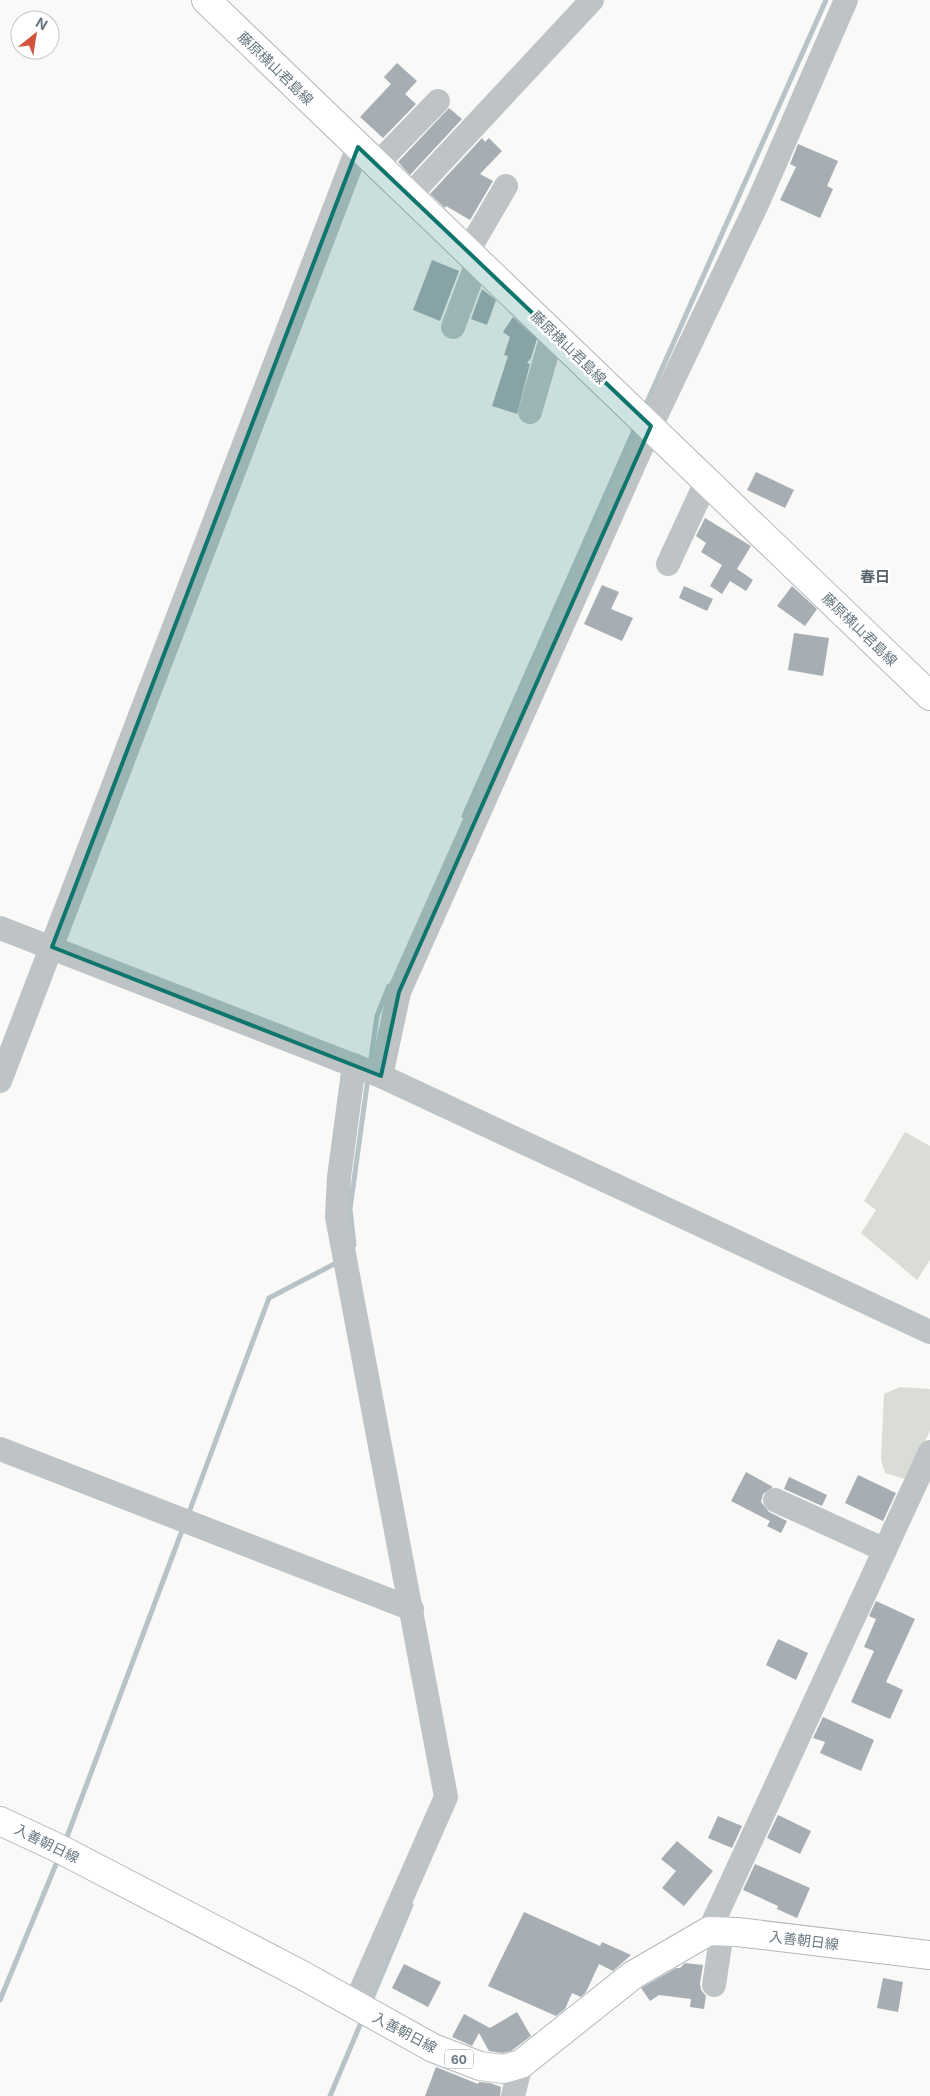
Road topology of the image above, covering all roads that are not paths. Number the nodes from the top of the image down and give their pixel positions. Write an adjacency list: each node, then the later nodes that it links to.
1 (206, 0): 5 (main road, 藤原横山君島線)
2 (592, 0): 7 (street)
3 (846, 0): 12 (street)
4 (438, 101): 5 (street)
5 (367, 156): 7 (main road, 藤原横山君島線); 17 (street)
6 (506, 186): 8 (street)
7 (410, 195): 8 (main road, 藤原横山君島線)
8 (473, 256): 9 (street); 10 (main road, 藤原横山君島線)
9 (453, 327)
10 (553, 332): 11 (street); 12 (main road, 藤原横山君島線)
11 (530, 412)
12 (651, 426): 13 (main road, 藤原横山君島線); 19 (street)
13 (707, 480): 14 (street); 15 (main road, 藤原横山君島線)
14 (668, 564)
15 (930, 696)
16 (0, 928): 17 (street)
17 (52, 947): 18 (street); 20 (street)
18 (354, 1066): 19 (street); 26 (street)
19 (381, 1076): 21 (street)
20 (0, 1081)
21 (930, 1332)
22 (0, 1450): 26 (street)
23 (930, 1452): 25 (street)
24 (775, 1500): 25 (street)
25 (885, 1550): 28 (street)
26 (412, 1609): 31 (street)
27 (0, 1821): 31 (main road, 入善朝日線 / 60)
28 (716, 1932): 29 (main road, 入善朝日線); 30 (street); 32 (main road, 入善朝日線 / 60)
29 (930, 1955)
30 (714, 1986)
31 (354, 2006): 32 (main road, 入善朝日線 / 60)
32 (521, 2064): 33 (street)
33 (513, 2096)

